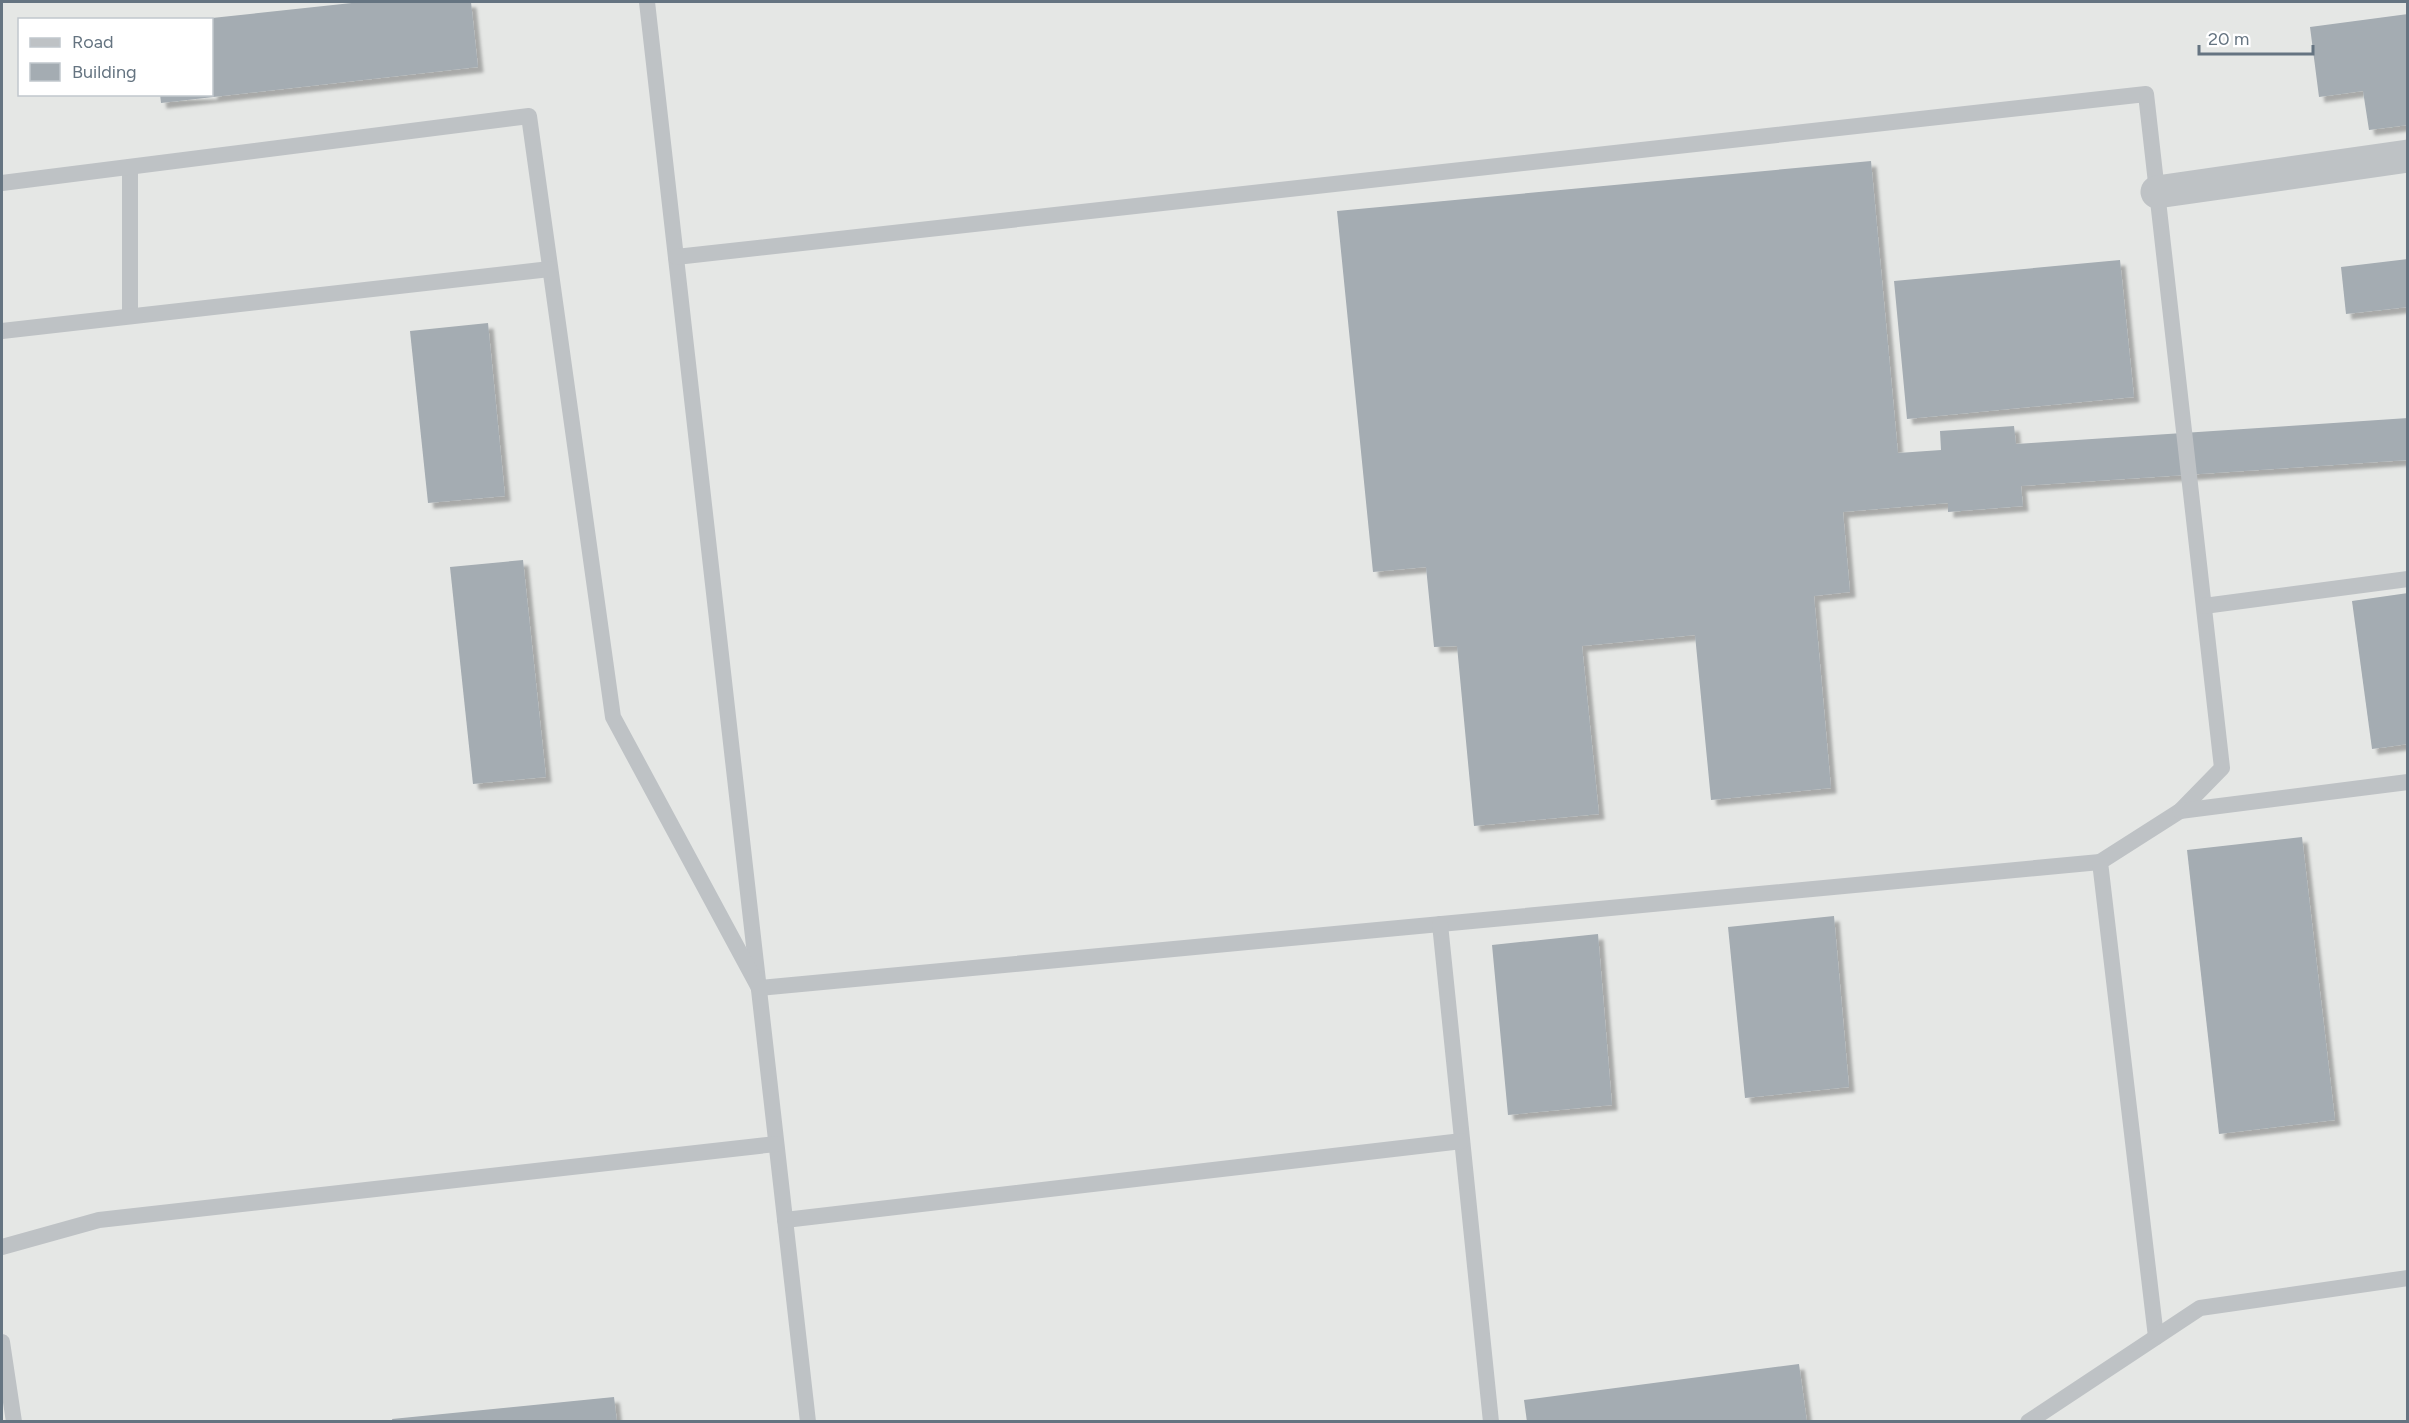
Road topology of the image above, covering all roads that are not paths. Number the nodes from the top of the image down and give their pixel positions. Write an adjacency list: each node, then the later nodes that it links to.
1 (647, 2): 6 (lane)
2 (2408, 156): 5 (street)
3 (130, 167): 4 (lane); 7 (lane); 8 (lane)
4 (2, 183)
5 (2157, 192): 6 (lane); 11 (lane)
6 (676, 257): 16 (lane)
7 (550, 269): 8 (lane); 16 (lane)
8 (130, 316): 9 (lane)
9 (2, 331)
10 (2408, 579): 11 (lane)
11 (2204, 606): 13 (lane)
12 (2408, 782): 13 (lane)
13 (2180, 811): 14 (lane)
14 (2100, 862): 15 (lane); 22 (lane)
15 (1440, 924): 16 (lane); 17 (lane)
16 (759, 988): 18 (lane)
17 (1462, 1141): 19 (lane); 26 (lane)
18 (776, 1144): 19 (lane); 20 (lane)
19 (784, 1220): 25 (lane)
20 (2, 1247)
21 (2408, 1278): 22 (lane)
22 (2156, 1337): 27 (lane)
23 (2, 1342): 24 (lane)
24 (14, 1422)
25 (808, 1422)
26 (1491, 1422)
27 (2028, 1422)

